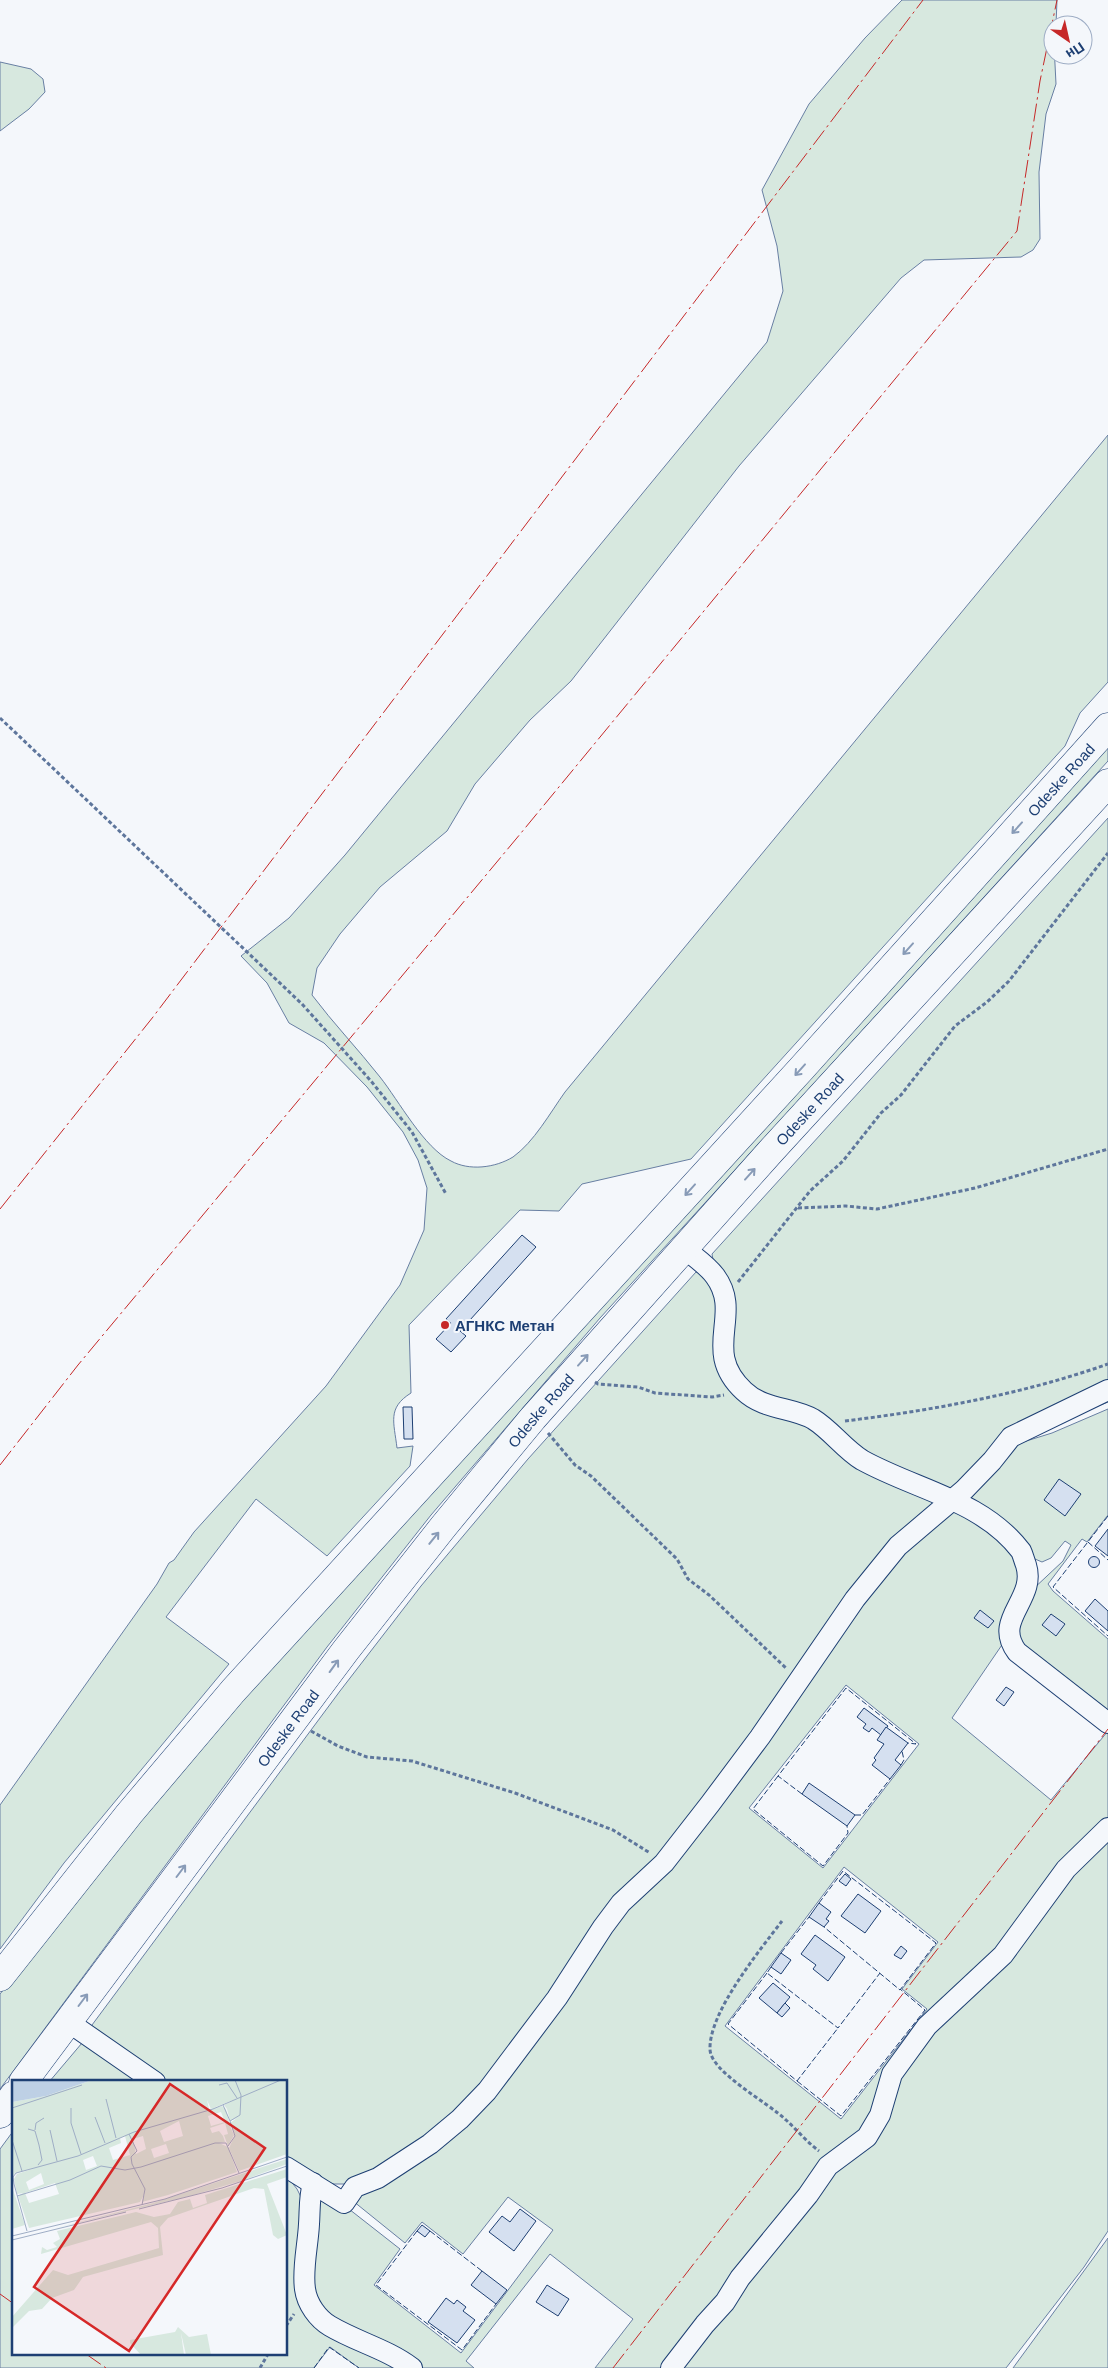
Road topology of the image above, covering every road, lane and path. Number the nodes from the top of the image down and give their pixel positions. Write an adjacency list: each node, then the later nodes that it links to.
1 (0, 718): 6 (path)
2 (1108, 727): 23 (highway, Odeske Road, one-way to 23)
3 (1108, 783): 8 (highway, Odeske Road, one-way to 3)
4 (1108, 853): 7 (path)
5 (1108, 1149): 7 (path)
6 (446, 1194)
7 (798, 1208): 9 (path)
8 (684, 1248): 9 (lane); 11 (highway, Odeske Road, one-way to 8)
9 (725, 1300): 13 (lane)
10 (1108, 1364): 15 (path)
11 (576, 1368): 13 (path); 14 (highway, Odeske Road)
12 (1108, 1390): 16 (lane)
13 (745, 1392): 15 (lane)
14 (533, 1418): 17 (path); 18 (highway, Odeske Road, one-way to 14)
15 (812, 1419): 16 (lane)
16 (952, 1500): 17 (lane); 19 (lane)
17 (797, 1683): 21 (lane)
18 (294, 1719): 21 (path); 24 (highway, Odeske Road, one-way to 18)
19 (1108, 1723)
20 (1108, 1828): 29 (lane)
21 (664, 1863): 31 (lane)
22 (782, 1921): 29 (path)
23 (0, 1977)
24 (67, 2022): 25 (highway, Odeske Road); 26 (lane)
25 (24, 2080)
26 (152, 2080)
27 (12, 2098): 28 (highway)
28 (0, 2114)
29 (835, 2160): 35 (lane)
30 (288, 2168): 31 (lane)
31 (313, 2183): 34 (lane)
32 (267, 2356): 33 (path)
33 (260, 2368)
34 (412, 2368)
35 (671, 2368)

